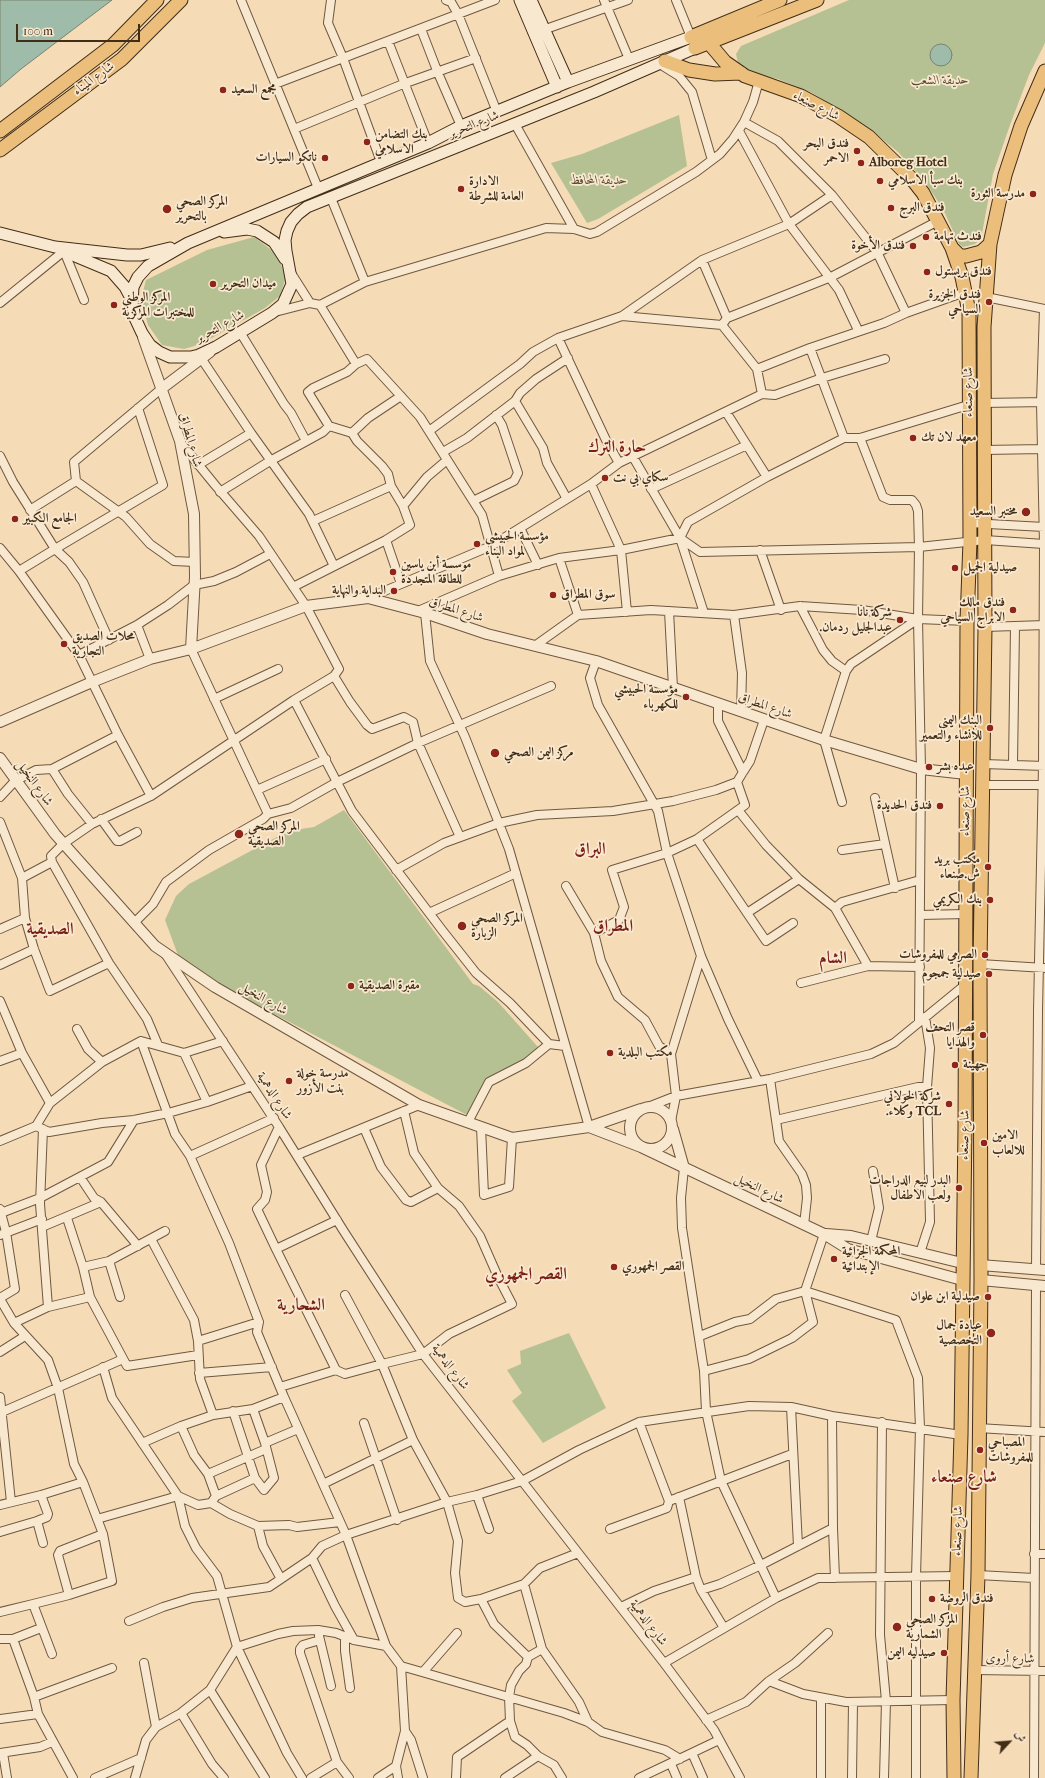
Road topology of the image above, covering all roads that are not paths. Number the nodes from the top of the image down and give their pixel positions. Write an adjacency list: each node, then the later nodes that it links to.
1 (156, 0): 40 (main road)
2 (181, 0): 43 (main road, شارع الميناء)
3 (241, 0): 29 (street)
4 (331, 0): 20 (street)
5 (446, 0): 14 (street)
6 (495, 0): 14 (street)
7 (520, 0): 31 (main road)
8 (531, 0): 16 (main road)
9 (628, 0): 13 (street)
10 (676, 0): 18 (street)
11 (780, 0): 18 (main road)
12 (817, 0): 19 (main road)
13 (605, 4): 16 (street); 22 (street)
14 (458, 14): 15 (street); 21 (street)
15 (421, 29): 17 (street); 25 (street)
16 (543, 30): 28 (main road)
17 (388, 41): 20 (street); 30 (street)
18 (693, 43): 19 (main road); 22 (main road, شارع التحرير); 23 (main road, شارع التحرير)
19 (709, 43): 26 (main road, شارع صنعاء)
20 (343, 58): 29 (street); 33 (street)
21 (476, 58): 25 (street); 34 (street)
22 (629, 59): 28 (main road, شارع التحرير)
23 (662, 62): 26 (main road); 35 (main road, شارع التحرير); 44 (street)
24 (1045, 71): 55 (main road, شارع صنعاء)
25 (438, 73): 30 (street); 38 (street)
26 (741, 73): 27 (main road, شارع صنعاء)
27 (759, 81): 36 (street); 49 (main road, شارع صنعاء)
28 (568, 82): 31 (main road, شارع التحرير)
29 (275, 84): 39 (street)
30 (404, 84): 33 (street); 42 (street)
31 (557, 87): 32 (main road, شارع التحرير)
32 (525, 101): 34 (main road, شارع التحرير); 35 (main road)
33 (360, 102): 39 (street); 45 (street)
34 (500, 111): 37 (main road); 38 (main road, شارع التحرير)
35 (532, 117): 37 (main road, شارع التحرير)
36 (744, 122): 41 (street); 47 (street)
37 (512, 125): 48 (main road, شارع التحرير); 51 (street)
38 (461, 126): 42 (main road, شارع التحرير)
39 (294, 129): 46 (street)
40 (0, 131)
41 (739, 131): 44 (street); 50 (street)
42 (428, 143): 45 (main road, شارع التحرير)
43 (0, 150)
44 (712, 160): 51 (street)
45 (381, 162): 46 (main road, شارع التحرير)
46 (318, 188): 53 (main road, شارع التحرير)
47 (832, 195): 50 (street); 58 (street)
48 (332, 198): 60 (main road, شارع التحرير); 62 (street)
49 (938, 220): 56 (main road, شارع صنعاء); 58 (street)
50 (789, 224): 59 (street); 61 (street)
51 (574, 230): 62 (street)
52 (0, 233): 57 (main road)
53 (204, 236): 54 (main road, شارع التحرير); 60 (main road)
54 (188, 243): 57 (main road); 66 (main road, شارع التحرير)
55 (990, 244): 56 (main road); 64 (main road, شارع صنعاء)
56 (952, 248): 63 (main road, شارع صنعاء)
57 (59, 249): 65 (street); 66 (main road); 67 (street)
58 (877, 252): 61 (street); 72 (street)
59 (702, 260): 73 (street); 74 (street)
60 (291, 273): 68 (street); 71 (main road, شارع التحرير)
61 (831, 277): 74 (street); 75 (street)
62 (365, 282): 69 (street)
63 (965, 292): 72 (street); 92 (main road, شارع صنعاء)
64 (986, 298): 70 (street); 91 (main road, شارع صنعاء)
65 (84, 300)
66 (132, 302): 77 (main road, شارع التحرير)
67 (0, 303)
68 (310, 303): 69 (street); 71 (street)
69 (320, 304): 83 (street)
70 (1044, 309): 90 (street)
71 (272, 313): 76 (main road, شارع التحرير)
72 (906, 313): 75 (street)
73 (622, 316): 74 (street); 78 (street)
74 (725, 322): 84 (street)
75 (858, 330): 79 (street)
76 (240, 332): 80 (main road, شارع التحرير); 103 (street)
77 (142, 333): 80 (main road, شارع التحرير); 86 (street, شارع المطراق)
78 (558, 338): 81 (street); 97 (street)
79 (810, 348): 84 (street); 85 (street)
80 (200, 357): 86 (street); 98 (street)
81 (568, 358): 89 (street); 111 (street)
82 (885, 359): 85 (street)
83 (356, 364): 88 (street); 96 (street)
84 (757, 369): 87 (street)
85 (822, 378): 87 (street); 100 (street)
86 (161, 389): 93 (street); 102 (street, شارع المطراق)
87 (762, 394): 94 (street)
88 (401, 396): 97 (street); 99 (street)
89 (515, 401): 95 (street); 119 (street)
90 (1043, 402): 91 (street); 105 (street)
91 (984, 403): 106 (main road, شارع صنعاء)
92 (968, 405): 101 (street); 125 (main road, شارع صنعاء)
93 (138, 408): 114 (street); 123 (street)
94 (726, 412): 104 (street); 109 (street)
95 (496, 415): 108 (street); 120 (street)
96 (329, 426): 99 (street); 103 (street)
97 (429, 431): 108 (street)
98 (251, 432): 110 (street); 112 (street)
99 (352, 433): 116 (street)
100 (844, 438): 101 (street); 113 (street)
101 (860, 438): 135 (street)
102 (180, 441): 112 (street); 143 (street, شارع المطراق)
103 (306, 441): 110 (street)
104 (747, 445): 113 (street); 117 (street)
105 (1043, 449): 106 (street); 127 (street)
106 (984, 450): 126 (main road, شارع صنعاء)
107 (0, 456): 122 (street)
108 (445, 456): 120 (street); 121 (street)
109 (633, 457): 111 (street); 117 (street)
110 (270, 461): 118 (street); 124 (street)
111 (619, 463): 115 (street)
112 (198, 465): 118 (street)
113 (767, 477): 129 (street)
114 (76, 481): 122 (street); 123 (street)
115 (591, 484): 119 (street); 138 (street)
116 (391, 486): 121 (street); 124 (street)
117 (651, 489): 129 (street)
118 (220, 492): 140 (street)
119 (567, 499): 128 (street)
120 (473, 501): 134 (street)
121 (404, 506): 130 (street)
122 (30, 510): 137 (street)
123 (118, 512): 137 (street); 143 (street)
124 (313, 521): 145 (street)
125 (970, 522): 126 (street); 132 (main road, شارع صنعاء)
126 (985, 524): 127 (street); 131 (main road, شارع صنعاء)
127 (1044, 527): 133 (street)
128 (520, 528): 134 (street); 144 (street)
129 (680, 538): 138 (street); 139 (street); 158 (street)
130 (386, 540): 145 (street); 148 (street)
131 (984, 540): 132 (street); 133 (street); 166 (main road, شارع صنعاء)
132 (970, 541): 135 (street); 162 (main road, شارع صنعاء)
133 (1044, 544): 141 (street)
134 (491, 546): 147 (street); 148 (street)
135 (919, 547): 139 (street); 161 (street)
136 (0, 548): 146 (street)
137 (54, 549): 146 (street); 167 (street)
138 (621, 550): 142 (street); 157 (street)
139 (760, 550): 154 (street)
140 (270, 554): 149 (street); 150 (street)
141 (1044, 556): 164 (street)
142 (559, 558): 144 (street); 159 (street)
143 (195, 562): 149 (street, شارع المطراق)
144 (538, 564): 147 (street)
145 (334, 566): 150 (street)
146 (19, 570): 170 (street)
147 (499, 576): 156 (street)
148 (401, 584): 151 (street)
149 (194, 585): 163 (street); 169 (street, شارع المطراق)
150 (293, 587): 152 (street)
151 (368, 598): 152 (street, شارع المطراق); 156 (street, شارع المطراق)
152 (306, 606): 169 (street, شارع المطراق); 175 (street)
153 (800, 606): 154 (street); 161 (street); 174 (street)
154 (781, 610): 160 (street)
155 (669, 611): 157 (street); 158 (street); 178 (street)
156 (422, 612): 168 (street, شارع المطراق); 185 (street)
157 (627, 612): 159 (street)
158 (704, 613): 160 (street)
159 (578, 615): 168 (street)
160 (734, 615): 182 (street)
161 (918, 619): 162 (street); 174 (street); 196 (street)
162 (967, 621): 198 (main road, شارع صنعاء)
163 (137, 625): 167 (street); 171 (street)
164 (1044, 625): 165 (street); 194 (street)
165 (1015, 626): 166 (street); 193 (street)
166 (985, 627): 192 (main road, شارع صنعاء)
167 (109, 640): 170 (street)
168 (536, 645): 172 (street, شارع المطراق)
169 (191, 649): 171 (street); 179 (street)
170 (79, 655): 176 (street)
171 (150, 659): 176 (street)
172 (596, 661): 178 (street, شارع المطراق); 209 (street)
173 (278, 669): 179 (street)
174 (846, 671): 187 (street)
175 (334, 676): 180 (street); 189 (street)
176 (92, 682): 184 (street); 186 (street)
177 (551, 686): 185 (street)
178 (673, 688): 181 (street, شارع المطراق)
179 (214, 699): 188 (street)
180 (294, 700): 188 (street); 191 (street)
181 (718, 704): 182 (street, شارع المطراق); 197 (street)
182 (741, 712): 183 (street, شارع المطراق)
183 (764, 720): 187 (street, شارع المطراق); 197 (street)
184 (0, 723)
185 (459, 724): 189 (street); 214 (street)
186 (118, 735): 195 (street); 205 (street)
187 (824, 740): 196 (street, شارع المطراق); 208 (street)
188 (235, 742): 204 (street); 205 (street)
189 (418, 743): 200 (street); 217 (street)
190 (0, 758): 199 (street, شارع النخيل)
191 (326, 759): 200 (street); 204 (street)
192 (984, 764): 193 (street); 202 (main road, شارع صنعاء)
193 (1013, 764): 194 (street)
194 (1044, 766): 203 (street)
195 (52, 769): 199 (street); 215 (street)
196 (922, 769): 198 (street, شارع المطراق); 229 (street)
197 (744, 772): 201 (street)
198 (966, 774): 236 (main road, شارع صنعاء)
199 (15, 780): 206 (street); 219 (street, شارع النخيل)
200 (337, 782): 211 (street); 225 (street)
201 (737, 782): 209 (street); 210 (street)
202 (983, 785): 203 (street); 246 (main road, شارع صنعاء)
203 (1044, 785): 224 (street)
204 (256, 790): 211 (street)
205 (151, 796): 212 (street)
206 (0, 797)
207 (875, 798): 220 (street)
208 (842, 802)
209 (654, 804): 214 (street); 222 (street)
210 (738, 810): 218 (street); 228 (street)
211 (268, 814): 238 (street)
212 (101, 819): 215 (street); 216 (street)
213 (0, 822): 227 (street)
214 (499, 822): 217 (street); 226 (street)
215 (92, 824): 219 (street)
216 (137, 832)
217 (460, 837): 225 (street)
218 (697, 839): 222 (street); 234 (street)
219 (63, 844): 223 (street); 238 (street, شارع النخيل)
220 (885, 844): 221 (street); 231 (street)
221 (842, 850)
222 (667, 853): 241 (street); 244 (street)
223 (52, 862): 227 (street); 245 (street)
224 (1043, 864): 250 (street)
225 (396, 870): 233 (street)
226 (516, 873): 233 (street); 262 (street)
227 (22, 878): 237 (street)
228 (799, 879): 232 (street); 234 (street)
229 (920, 880): 231 (street); 235 (street)
230 (566, 886): 241 (street)
231 (895, 888): 232 (street)
232 (835, 908): 248 (street)
233 (429, 913): 260 (street)
234 (747, 913): 239 (street)
235 (920, 914): 236 (street); 249 (street)
236 (966, 914): 252 (main road, شارع صنعاء)
237 (25, 918): 240 (street); 242 (street)
238 (134, 923): 243 (street, شارع النخيل)
239 (793, 923)
240 (0, 930)
241 (594, 933): 265 (street)
242 (34, 949): 245 (street); 247 (street)
243 (165, 953): 259 (street, شارع الدهمية); 277 (street, شارع النخيل)
244 (701, 956): 265 (street); 271 (street)
245 (109, 963): 261 (street)
246 (980, 964): 250 (street); 292 (main road, شارع صنعاء)
247 (0, 965)
248 (868, 966): 249 (street); 251 (street)
249 (920, 967): 256 (street)
250 (1042, 968): 254 (street)
251 (801, 983)
252 (966, 984): 256 (street); 289 (main road, شارع صنعاء)
253 (0, 1001): 263 (street)
254 (1038, 1011): 255 (street); 268 (street)
255 (1045, 1018)
256 (922, 1019): 270 (street); 273 (street)
257 (77, 1029): 267 (street)
258 (141, 1041): 261 (street); 267 (street); 280 (street)
259 (223, 1041): 264 (street); 272 (street, شارع الدهمية)
260 (549, 1044): 262 (street); 284 (street)
261 (158, 1046): 264 (street)
262 (565, 1046): 288 (street)
263 (22, 1053): 266 (street); 276 (street)
264 (184, 1053): 275 (street)
265 (671, 1054): 274 (street)
266 (0, 1061)
267 (102, 1062): 276 (street)
268 (1038, 1066): 269 (street); 323 (street)
269 (1045, 1074)
270 (770, 1079): 271 (street); 283 (street)
271 (758, 1081): 274 (street)
272 (252, 1086): 275 (street); 281 (street, شارع الدهمية)
273 (927, 1088): 283 (street); 318 (street)
274 (676, 1096): 278 (street); 285 (street)
275 (207, 1102): 280 (street)
276 (50, 1103): 290 (street)
277 (419, 1105): 279 (street); 284 (street, شارع النخيل)
278 (645, 1108): 285 (street); 288 (street, شارع النخيل); 295 (street)
279 (404, 1111): 291 (street); 303 (street)
280 (168, 1113): 282 (street); 297 (street)
281 (274, 1118): 286 (street, شارع الدهمية); 297 (street)
282 (134, 1120): 290 (street); 302 (street)
283 (776, 1120): 310 (street)
284 (468, 1122): 287 (street, شارع النخيل)
285 (672, 1124): 295 (street); 300 (street)
286 (280, 1127): 296 (street, شارع الدهمية); 317 (street)
287 (481, 1127): 293 (street, شارع النخيل); 293 (street)
288 (589, 1127): 293 (street, شارع النخيل); 295 (street, شارع النخيل)
289 (965, 1127): 292 (main road); 298 (main road, شارع صنعاء)
290 (40, 1128): 294 (street); 304 (street)
291 (364, 1128): 296 (street); 303 (street)
292 (980, 1130): 299 (main road, شارع صنعاء)
293 (512, 1138)
294 (0, 1141)
295 (641, 1147): 300 (street, شارع النخيل)
296 (297, 1155): 308 (street, شارع الدهمية)
297 (190, 1156): 333 (street)
298 (964, 1158): 299 (main road); 320 (main road, شارع صنعاء)
299 (980, 1160): 321 (main road, شارع صنعاء)
300 (684, 1168): 310 (street, شارع النخيل); 336 (street)
301 (873, 1171): 315 (street)
302 (80, 1177): 304 (street); 305 (street)
303 (438, 1188): 339 (street)
304 (40, 1198): 306 (street); 309 (street)
305 (101, 1202): 307 (street); 316 (street)
306 (1, 1210): 312 (street)
307 (67, 1218): 309 (street); 322 (street)
308 (337, 1220): 317 (street); 339 (street, شارع الدهمية)
309 (42, 1223): 312 (street); 332 (street)
310 (804, 1225): 313 (street, شارع النخيل)
311 (165, 1231): 314 (street)
312 (3, 1234): 331 (street)
313 (824, 1234): 315 (street, شارع النخيل); 324 (street, شارع النخيل); 327 (street)
314 (151, 1239): 316 (street); 337 (street)
315 (871, 1241): 318 (street, شارع النخيل)
316 (138, 1246): 319 (street)
317 (276, 1249): 345 (street)
318 (920, 1253): 320 (street, شارع النخيل)
319 (109, 1261): 322 (street); 330 (street)
320 (962, 1264): 324 (main road, شارع صنعاء)
321 (980, 1265): 323 (street); 325 (main road, شارع صنعاء)
322 (82, 1267): 329 (street)
323 (1041, 1269)
324 (962, 1280): 368 (main road, شارع صنعاء)
325 (980, 1280): 326 (street); 364 (main road, شارع صنعاء)
326 (1040, 1286): 366 (street)
327 (805, 1291): 336 (street); 346 (street); 363 (street)
328 (345, 1295): 342 (street)
329 (90, 1297): 332 (street); 341 (street)
330 (120, 1297)
331 (0, 1299): 334 (street)
332 (48, 1307): 334 (street)
333 (259, 1322): 337 (street); 344 (street)
334 (14, 1323): 335 (street)
335 (26, 1336): 338 (street); 349 (street)
336 (700, 1336): 346 (street)
337 (198, 1341): 340 (street)
338 (0, 1352)
339 (424, 1354): 342 (street); 377 (street, شارع الدهمية)
340 (198, 1355): 341 (street); 347 (street)
341 (123, 1359): 343 (street)
342 (382, 1364): 345 (street); 369 (street)
343 (103, 1367): 349 (street); 370 (street)
344 (272, 1367): 347 (street); 348 (street)
345 (336, 1370): 348 (street)
346 (704, 1370): 355 (street)
347 (199, 1373): 356 (street)
348 (280, 1387): 351 (street)
349 (58, 1388): 357 (street); 379 (street)
350 (0, 1397): 357 (street)
351 (284, 1397): 353 (street); 365 (street)
352 (791, 1407): 355 (street); 358 (street); 372 (street)
353 (253, 1409): 354 (street); 371 (street)
354 (233, 1411): 356 (street); 373 (street)
355 (706, 1411): 359 (street); 378 (street)
356 (214, 1415): 362 (street)
357 (2, 1416): 387 (street)
358 (832, 1416): 360 (street); 395 (street)
359 (639, 1422): 377 (street); 386 (street)
360 (882, 1422): 363 (street); 413 (street)
361 (364, 1423): 374 (street)
362 (181, 1426): 370 (street); 375 (street)
363 (920, 1428): 368 (street); 411 (street)
364 (978, 1428): 366 (street); 408 (main road, شارع صنعاء)
365 (298, 1429): 371 (street); 380 (street)
366 (1034, 1432): 367 (street); 404 (street)
367 (1045, 1432)
368 (961, 1435): 409 (main road, شارع صنعاء)
369 (413, 1440): 374 (street); 388 (street)
370 (142, 1443): 383 (street)
371 (265, 1446): 373 (street); 376 (street)
372 (792, 1454): 378 (street); 402 (street)
373 (247, 1456): 375 (street); 376 (street)
374 (376, 1458): 380 (street); 391 (street)
375 (208, 1474): 385 (street)
376 (255, 1478): 385 (street)
377 (522, 1481): 382 (street); 403 (street, شارع الدهمية)
378 (721, 1481): 384 (street); 407 (street)
379 (82, 1482): 381 (street); 390 (street)
380 (323, 1484): 393 (street)
381 (41, 1495): 387 (street); 392 (street)
382 (477, 1495): 388 (street); 396 (street)
383 (178, 1496): 385 (street); 390 (street); 418 (street)
384 (679, 1497): 386 (street); 410 (street)
385 (213, 1499): 394 (street)
386 (669, 1501): 397 (street)
387 (11, 1502): 389 (street)
388 (447, 1502): 391 (street); 421 (street)
389 (0, 1505)
390 (97, 1520): 399 (street)
391 (397, 1520): 400 (street)
392 (37, 1521): 398 (street); 401 (street)
393 (340, 1522): 394 (street); 400 (street)
394 (258, 1526): 415 (street)
395 (833, 1528): 402 (street); 412 (street)
396 (489, 1529)
397 (610, 1529)
398 (0, 1532)
399 (103, 1534): 419 (street); 419 (street)
400 (346, 1535): 406 (street); 440 (street)
401 (43, 1543)
402 (798, 1546): 407 (street)
403 (578, 1553): 416 (street); 425 (street, شارع الدهمية)
404 (1034, 1554): 405 (street); 414 (street)
405 (1045, 1554)
406 (312, 1558): 415 (street); 439 (street)
407 (761, 1565): 417 (street); 422 (street)
408 (978, 1574): 414 (street); 423 (main road, شارع صنعاء)
409 (956, 1576): 411 (street); 420 (main road, شارع صنعاء)
410 (696, 1577): 417 (street); 425 (street)
411 (916, 1577): 413 (street); 462 (street)
412 (835, 1578): 413 (street); 422 (street)
413 (880, 1578): 461 (street)
414 (1034, 1578): 450 (street)
415 (281, 1579): 418 (street)
416 (524, 1584): 421 (street); 442 (street)
417 (701, 1590): 429 (street)
418 (222, 1593): 427 (street); 441 (street)
419 (69, 1595): 424 (street)
420 (956, 1597): 423 (main road); 430 (main road, شارع صنعاء)
421 (481, 1598): 444 (street)
422 (776, 1598): 429 (street)
423 (977, 1600): 432 (main road, شارع صنعاء)
424 (33, 1604): 426 (street); 428 (street)
425 (621, 1607): 446 (street, شارع الدهمية)
426 (0, 1612)
427 (129, 1621)
428 (41, 1628): 437 (street); 443 (street)
429 (724, 1628): 446 (street)
430 (955, 1629): 432 (main road); 460 (main road, شارع صنعاء)
431 (318, 1630): 435 (street); 438 (street); 441 (street)
432 (976, 1632): 449 (main road, شارع صنعاء)
433 (457, 1633): 452 (street)
434 (828, 1633): 453 (street)
435 (345, 1636): 439 (street); 455 (street)
436 (0, 1639): 437 (street)
437 (13, 1639): 457 (street)
438 (320, 1640): 454 (street); 479 (street)
439 (354, 1640): 440 (street)
440 (386, 1646): 447 (street)
441 (237, 1647): 456 (street); 489 (street)
442 (542, 1649): 444 (street); 469 (street)
443 (52, 1654)
444 (528, 1656): 458 (street)
445 (144, 1663): 470 (street)
446 (664, 1663): 467 (street, شارع الدهمية)
447 (401, 1666): 452 (street); 471 (street)
448 (112, 1668): 457 (street)
449 (974, 1670): 450 (street, شارع أروى); 506 (main road, شارع صنعاء)
450 (1034, 1671): 451 (street, شارع أروى); 507 (street)
451 (1045, 1671)
452 (424, 1672): 458 (street)
453 (769, 1681): 459 (street); 467 (street)
454 (331, 1686)
455 (350, 1688)
456 (210, 1690): 465 (street); 488 (street)
457 (34, 1697): 464 (street)
458 (508, 1697): 468 (street); 469 (street)
459 (821, 1698): 463 (street); 501 (street)
460 (953, 1700): 462 (street); 505 (main road, شارع صنعاء)
461 (886, 1701): 462 (street); 463 (street); 503 (street)
462 (915, 1701): 504 (street)
463 (853, 1702): 502 (street)
464 (38, 1714): 466 (street); 473 (street)
465 (181, 1714): 470 (street); 487 (street)
466 (0, 1719)
467 (706, 1720): 472 (street, شارع الدهمية)
468 (510, 1721): 476 (street); 495 (street)
469 (588, 1722): 478 (street)
470 (156, 1727): 477 (street)
471 (405, 1731): 481 (street); 494 (street)
472 (719, 1740): 475 (street); 500 (street, شارع الدهمية)
473 (52, 1742): 474 (street); 484 (street)
474 (2, 1753): 483 (street)
475 (692, 1754): 478 (street); 499 (street)
476 (538, 1756): 496 (street); 497 (street)
477 (141, 1758): 485 (street); 486 (street)
478 (680, 1760): 480 (street)
479 (337, 1762): 490 (street); 491 (street)
480 (671, 1764): 482 (street); 498 (street)
481 (396, 1766): 492 (street); 493 (street)
482 (642, 1777)
483 (7, 1778)
484 (73, 1778)
485 (95, 1778)
486 (135, 1778)
487 (224, 1778)
488 (265, 1778)
489 (302, 1778)
490 (311, 1778)
491 (349, 1778)
492 (378, 1778)
493 (398, 1778)
494 (423, 1778)
495 (456, 1778)
496 (505, 1778)
497 (562, 1778)
498 (677, 1778)
499 (703, 1778)
500 (740, 1778)
501 (820, 1778)
502 (852, 1778)
503 (884, 1778)
504 (916, 1778)
505 (954, 1778)
506 (971, 1778)
507 (1034, 1778)

